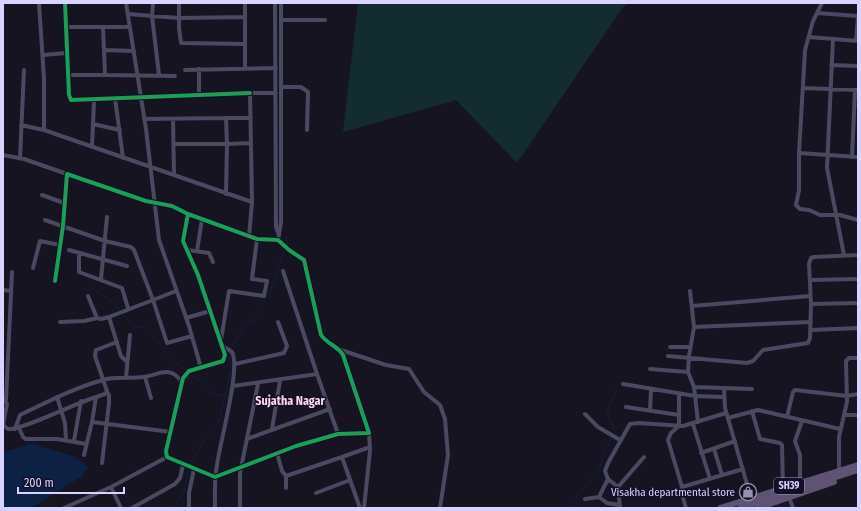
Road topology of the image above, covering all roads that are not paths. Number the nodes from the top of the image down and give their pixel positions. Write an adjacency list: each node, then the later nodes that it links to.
1 (39, 3): 28 (street)
2 (65, 3): 18 (street)
3 (126, 3): 11 (street)
4 (153, 3): 12 (street)
5 (180, 3): 15 (street)
6 (245, 3): 14 (street)
7 (275, 3): 32 (street)
8 (281, 3): 16 (street)
9 (822, 3): 10 (street)
10 (817, 13): 13 (street); 21 (street)
11 (128, 14): 12 (street); 20 (street)
12 (152, 16): 15 (street); 39 (street)
13 (858, 16): 23 (street)
14 (244, 17): 15 (street); 24 (street)
15 (179, 18): 24 (street)
16 (281, 20): 17 (street); 33 (street)
17 (326, 20)
18 (65, 27): 19 (street); 27 (street)
19 (103, 27): 20 (street); 25 (street)
20 (130, 27): 26 (street)
21 (809, 37): 22 (street); 43 (street)
22 (833, 39): 23 (street); 29 (street)
23 (857, 41)
24 (245, 44): 31 (street)
25 (104, 50): 26 (street); 38 (street)
26 (134, 52): 40 (street)
27 (67, 53): 28 (street); 37 (street)
28 (43, 55): 59 (street)
29 (831, 65): 30 (street); 44 (street)
30 (858, 66)
31 (245, 68): 32 (street); 36 (street)
32 (275, 68): 33 (street); 47 (street)
33 (280, 68): 42 (street)
34 (24, 70): 58 (street)
35 (185, 70): 36 (street)
36 (199, 70): 49 (street)
37 (68, 75): 38 (street); 52 (street)
38 (105, 75): 40 (street)
39 (159, 75): 40 (street); 41 (street)
40 (137, 76): 50 (street)
41 (175, 76)
42 (281, 87): 48 (street); 61 (street)
43 (803, 88): 44 (street); 67 (street)
44 (830, 89): 45 (street); 69 (street)
45 (856, 90): 62 (street)
46 (250, 93): 47 (street); 49 (street); 54 (street)
47 (276, 93): 48 (street); 90 (street)
48 (281, 93): 90 (street)
49 (199, 94): 50 (street)
50 (140, 96): 51 (street); 55 (street)
51 (115, 98): 52 (street); 60 (street)
52 (94, 100): 57 (street)
53 (226, 118): 54 (street); 56 (street); 65 (street)
54 (251, 118): 63 (street)
55 (144, 119): 56 (street); 74 (street)
56 (173, 119): 64 (street)
57 (93, 124): 60 (street); 66 (street)
58 (21, 125): 59 (street); 72 (street)
59 (44, 130): 66 (street)
60 (120, 130): 73 (street)
61 (307, 130)
62 (856, 132): 70 (street)
63 (251, 143): 65 (street); 80 (street)
64 (174, 144): 65 (street); 76 (street)
65 (226, 144): 77 (street)
66 (92, 146): 73 (street)
67 (799, 153): 69 (street); 83 (street)
68 (3, 155): 72 (street)
69 (827, 155): 70 (street); 83 (street)
70 (852, 157): 71 (street)
71 (858, 157)
72 (20, 158): 75 (street)
73 (123, 158): 74 (street)
74 (151, 167): 76 (street); 79 (street)
75 (67, 174): 79 (street); 81 (street)
76 (174, 175): 77 (street)
77 (226, 194): 80 (street)
78 (42, 195): 81 (street)
79 (155, 202): 82 (street); 112 (street)
80 (252, 202): 89 (street)
81 (64, 203): 88 (street)
82 (188, 214): 85 (street); 95 (street)
83 (836, 215): 87 (street); 98 (street)
84 (107, 217): 92 (street)
85 (202, 219): 89 (street); 96 (street)
86 (45, 220): 88 (street)
87 (858, 220)
88 (63, 226): 92 (street); 93 (street)
89 (249, 236): 91 (street)
90 (278, 238): 91 (street); 138 (street)
91 (257, 239): 133 (street)
92 (105, 241): 100 (street); 116 (street)
93 (60, 244): 103 (street); 109 (street)
94 (70, 250): 97 (street)
95 (187, 250): 96 (street); 121 (street)
96 (198, 251): 101 (street)
97 (79, 254): 100 (street); 106 (street)
98 (844, 255): 99 (street); 108 (street)
99 (858, 255)
100 (103, 260): 102 (street); 106 (street)
101 (212, 262)
102 (127, 266)
103 (33, 268)
104 (283, 271): 147 (street)
105 (12, 272): 111 (street)
106 (101, 279): 120 (street)
107 (858, 279): 108 (street)
108 (810, 280): 115 (street)
109 (55, 281)
110 (3, 290): 111 (street)
111 (11, 291): 169 (street)
112 (176, 291): 116 (street); 124 (street)
113 (690, 291): 119 (street)
114 (88, 296): 123 (street)
115 (810, 296): 118 (street); 119 (street)
116 (153, 300): 120 (street); 132 (street)
117 (858, 303): 118 (street)
118 (811, 304): 127 (street)
119 (692, 306): 128 (street)
120 (128, 308): 122 (street)
121 (210, 310): 124 (street); 133 (street)
122 (109, 317): 123 (street); 134 (street)
123 (97, 318): 125 (street)
124 (186, 318): 132 (street)
125 (60, 322)
126 (278, 322): 143 (street)
127 (811, 322): 128 (street); 130 (street)
128 (694, 327): 137 (street)
129 (858, 328): 130 (street)
130 (811, 330): 140 (street)
131 (130, 336): 142 (street)
132 (192, 336): 144 (street)
133 (221, 341): 135 (street)
134 (117, 342): 142 (street); 150 (street)
135 (223, 346): 143 (street); 144 (street)
136 (670, 347): 137 (street)
137 (690, 348): 140 (street)
138 (340, 350): 192 (street); 244 (street)
139 (668, 356): 140 (street)
140 (689, 356): 146 (street)
141 (858, 358): 164 (street)
142 (127, 362): 149 (street)
143 (235, 364): 155 (street)
144 (201, 368): 151 (street)
145 (650, 369): 146 (street)
146 (688, 372): 156 (street)
147 (317, 374): 152 (street); 173 (street)
148 (145, 377): 149 (street); 151 (street); 167 (street)
149 (126, 378): 150 (street)
150 (104, 379): 160 (street); 165 (street)
151 (181, 381): 191 (street)
152 (280, 381): 153 (street); 189 (street)
153 (258, 384): 155 (street); 194 (street)
154 (623, 384): 159 (street)
155 (233, 386): 219 (street)
156 (694, 387): 157 (street); 163 (street)
157 (724, 388): 158 (street); 168 (street)
158 (752, 389)
159 (651, 390): 161 (street); 174 (street)
160 (107, 392): 166 (street); 185 (street)
161 (679, 394): 163 (street); 177 (street)
162 (858, 394): 164 (street)
163 (695, 396): 168 (street); 184 (street)
164 (847, 396): 178 (street); 181 (street)
165 (57, 397): 172 (street); 188 (street)
166 (96, 397): 170 (street); 183 (street)
167 (151, 398)
168 (724, 398): 180 (street)
169 (4, 399): 188 (street)
170 (81, 401): 172 (street); 197 (street)
171 (626, 407): 174 (street)
172 (62, 409): 188 (street); 195 (street)
173 (330, 409): 189 (street); 193 (street)
174 (650, 410): 177 (street)
175 (752, 411): 180 (street); 181 (street); 228 (street)
176 (585, 414): 196 (street)
177 (679, 415): 187 (street)
178 (845, 415): 179 (street); 190 (street)
179 (858, 415)
180 (727, 416): 184 (street); 198 (street)
181 (787, 417): 182 (street)
182 (802, 421): 190 (street); 223 (street)
183 (92, 422): 185 (street); 199 (street)
184 (698, 422): 186 (street)
185 (107, 423): 191 (street); 208 (street)
186 (693, 424): 187 (street); 203 (street)
187 (679, 426): 196 (street); 226 (street)
188 (17, 429): 195 (street)
189 (272, 429): 194 (street)
190 (840, 429): 215 (street)
191 (171, 432): 205 (street)
192 (368, 433): 193 (street); 200 (street)
193 (338, 434): 202 (street)
194 (247, 439): 211 (street)
195 (66, 440): 197 (street)
196 (620, 440): 220 (street)
197 (74, 441): 199 (street)
198 (735, 441): 201 (street); 212 (street)
199 (86, 444): 204 (street)
200 (370, 447): 206 (street); 243 (street)
201 (714, 449): 203 (street); 217 (street)
202 (278, 453): 211 (street); 218 (street)
203 (701, 453): 221 (street)
204 (84, 455)
205 (166, 457): 210 (street); 224 (street)
206 (342, 457): 218 (street); 222 (street)
207 (644, 457): 225 (street)
208 (102, 463)
209 (858, 465): 215 (main road, SH39)
210 (184, 466): 213 (street); 238 (street)
211 (242, 466): 219 (street); 241 (street)
212 (744, 468): 217 (street); 232 (street)
213 (193, 469): 219 (street); 239 (street)
214 (858, 470): 234 (main road)
215 (840, 471): 223 (main road, SH39)
216 (858, 474): 231 (main road, SH39)
217 (722, 475): 221 (street)
218 (286, 476): 227 (street)
219 (215, 478): 240 (street)
220 (608, 479): 225 (street); 230 (street)
221 (710, 479): 226 (street)
222 (350, 480): 229 (street); 242 (street)
223 (800, 483): 228 (main road, SH39)
224 (111, 487): 236 (street); 237 (street)
225 (618, 487): 235 (street)
226 (682, 487): 245 (street)
227 (286, 488)
228 (783, 488): 234 (main road, SH39)
229 (316, 492)
230 (599, 497): 233 (street); 235 (street)
231 (789, 497): 234 (main road, SH39); 249 (street)
232 (751, 498): 234 (main road, SH39); 246 (main road, SH39)
233 (585, 499)
234 (766, 502): 247 (main road); 248 (main road, SH39)
235 (620, 507)
236 (64, 508)
237 (120, 508)
238 (132, 508)
239 (189, 508)
240 (215, 508)
241 (240, 508)
242 (360, 508)
243 (364, 508)
244 (440, 508)
245 (686, 508)
246 (720, 508)
247 (740, 508)
248 (758, 508)
249 (793, 508)

